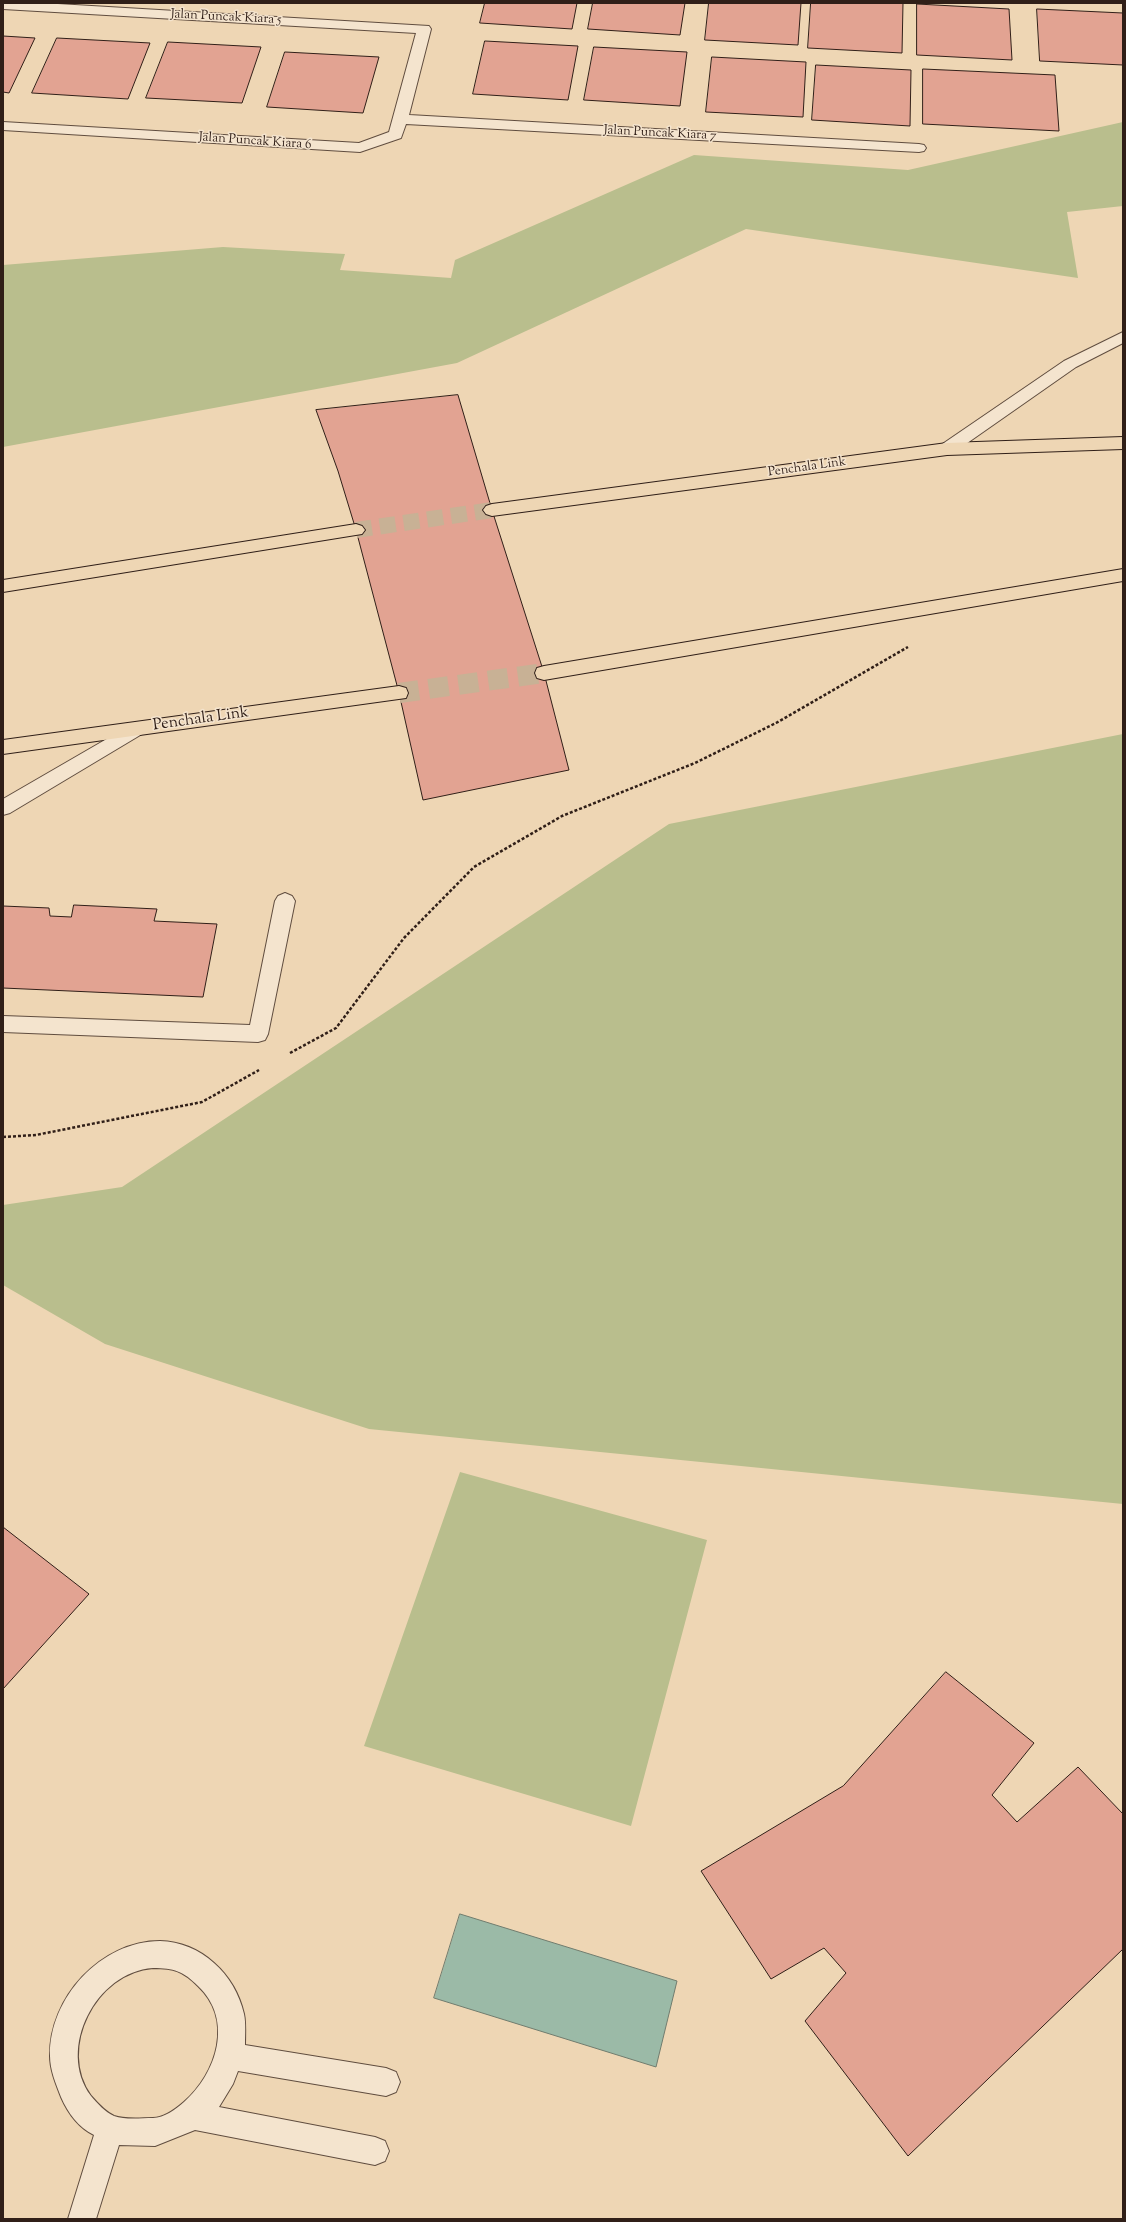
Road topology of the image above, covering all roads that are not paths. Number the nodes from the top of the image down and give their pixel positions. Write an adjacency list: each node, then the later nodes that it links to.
1 (3, 5): 2 (street, Jalan Puncak Kiara 5)
2 (424, 29): 3 (street, Jalan Puncak Kiara 6)
3 (400, 119): 4 (street, Jalan Puncak Kiara 6); 5 (street, Jalan Puncak Kiara 7)
4 (3, 126)
5 (919, 148)
6 (1123, 337): 8 (lane)
7 (1123, 443): 8 (highway, Penchala Link)
8 (947, 449): 9 (highway, Penchala Link)
9 (492, 510)
10 (356, 530): 12 (highway)
11 (1123, 575): 13 (highway)
12 (3, 586)
13 (544, 673)
14 (399, 693): 15 (highway, Penchala Link)
15 (136, 729): 16 (highway, Penchala Link); 17 (lane)
16 (3, 746)
17 (3, 808)
18 (285, 901): 19 (lane)
19 (3, 1024)
20 (230, 2056): 21 (lane); 22 (lane); 23 (lane)
21 (386, 2082)
22 (192, 2116): 23 (lane); 24 (lane)
23 (110, 2130): 25 (lane)
24 (375, 2151)
25 (82, 2219)

